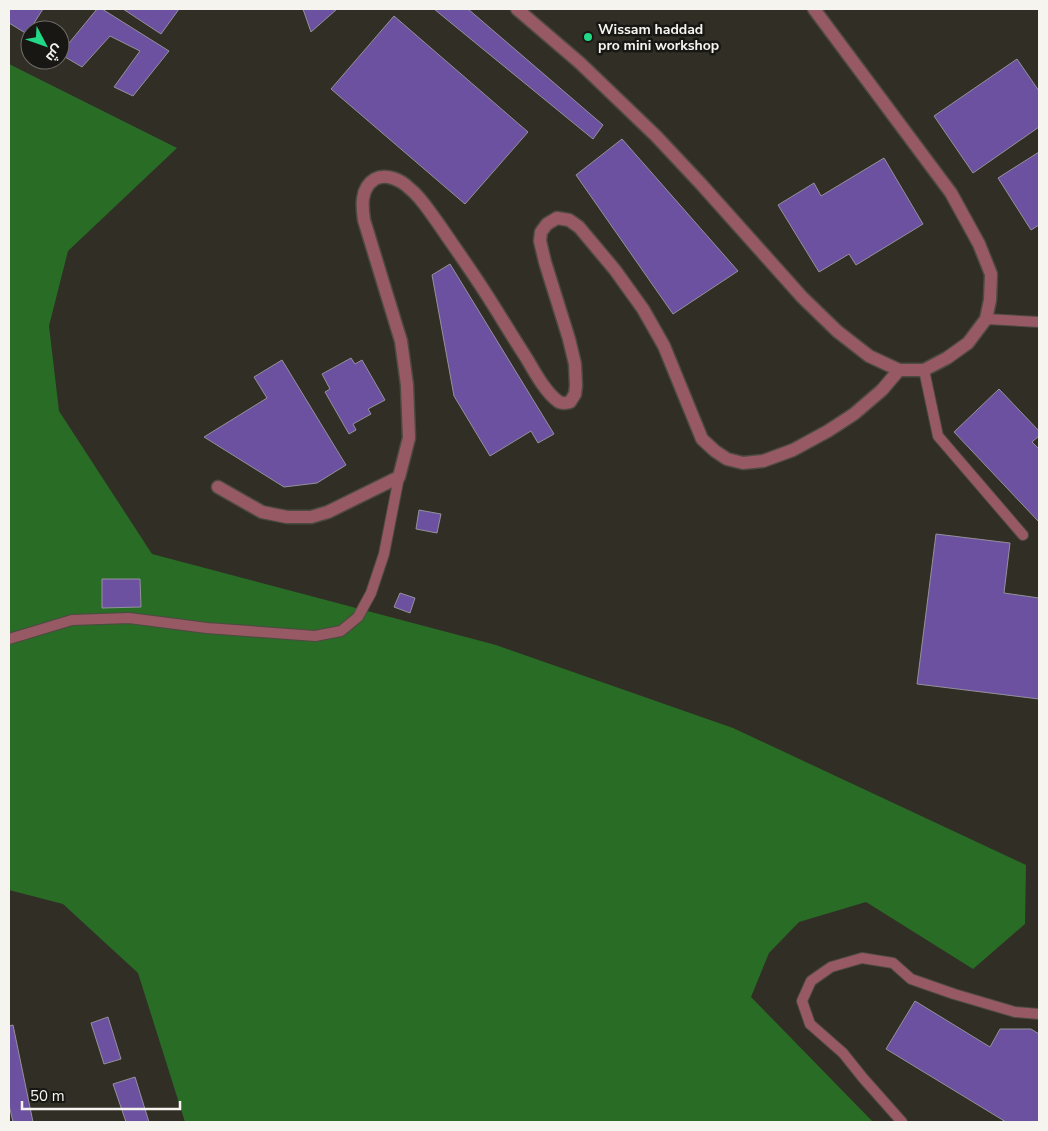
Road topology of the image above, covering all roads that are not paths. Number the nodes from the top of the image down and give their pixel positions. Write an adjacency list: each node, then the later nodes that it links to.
1 (517, 9): 5 (street)
2 (814, 9): 3 (street)
3 (986, 320): 4 (lane); 6 (street)
4 (1039, 322)
5 (899, 370): 6 (street); 7 (street)
6 (924, 370): 9 (lane)
7 (399, 477): 8 (street); 10 (lane)
8 (218, 487)
9 (1023, 535)
10 (9, 639)
11 (1039, 1014): 12 (lane)
12 (902, 1122)

